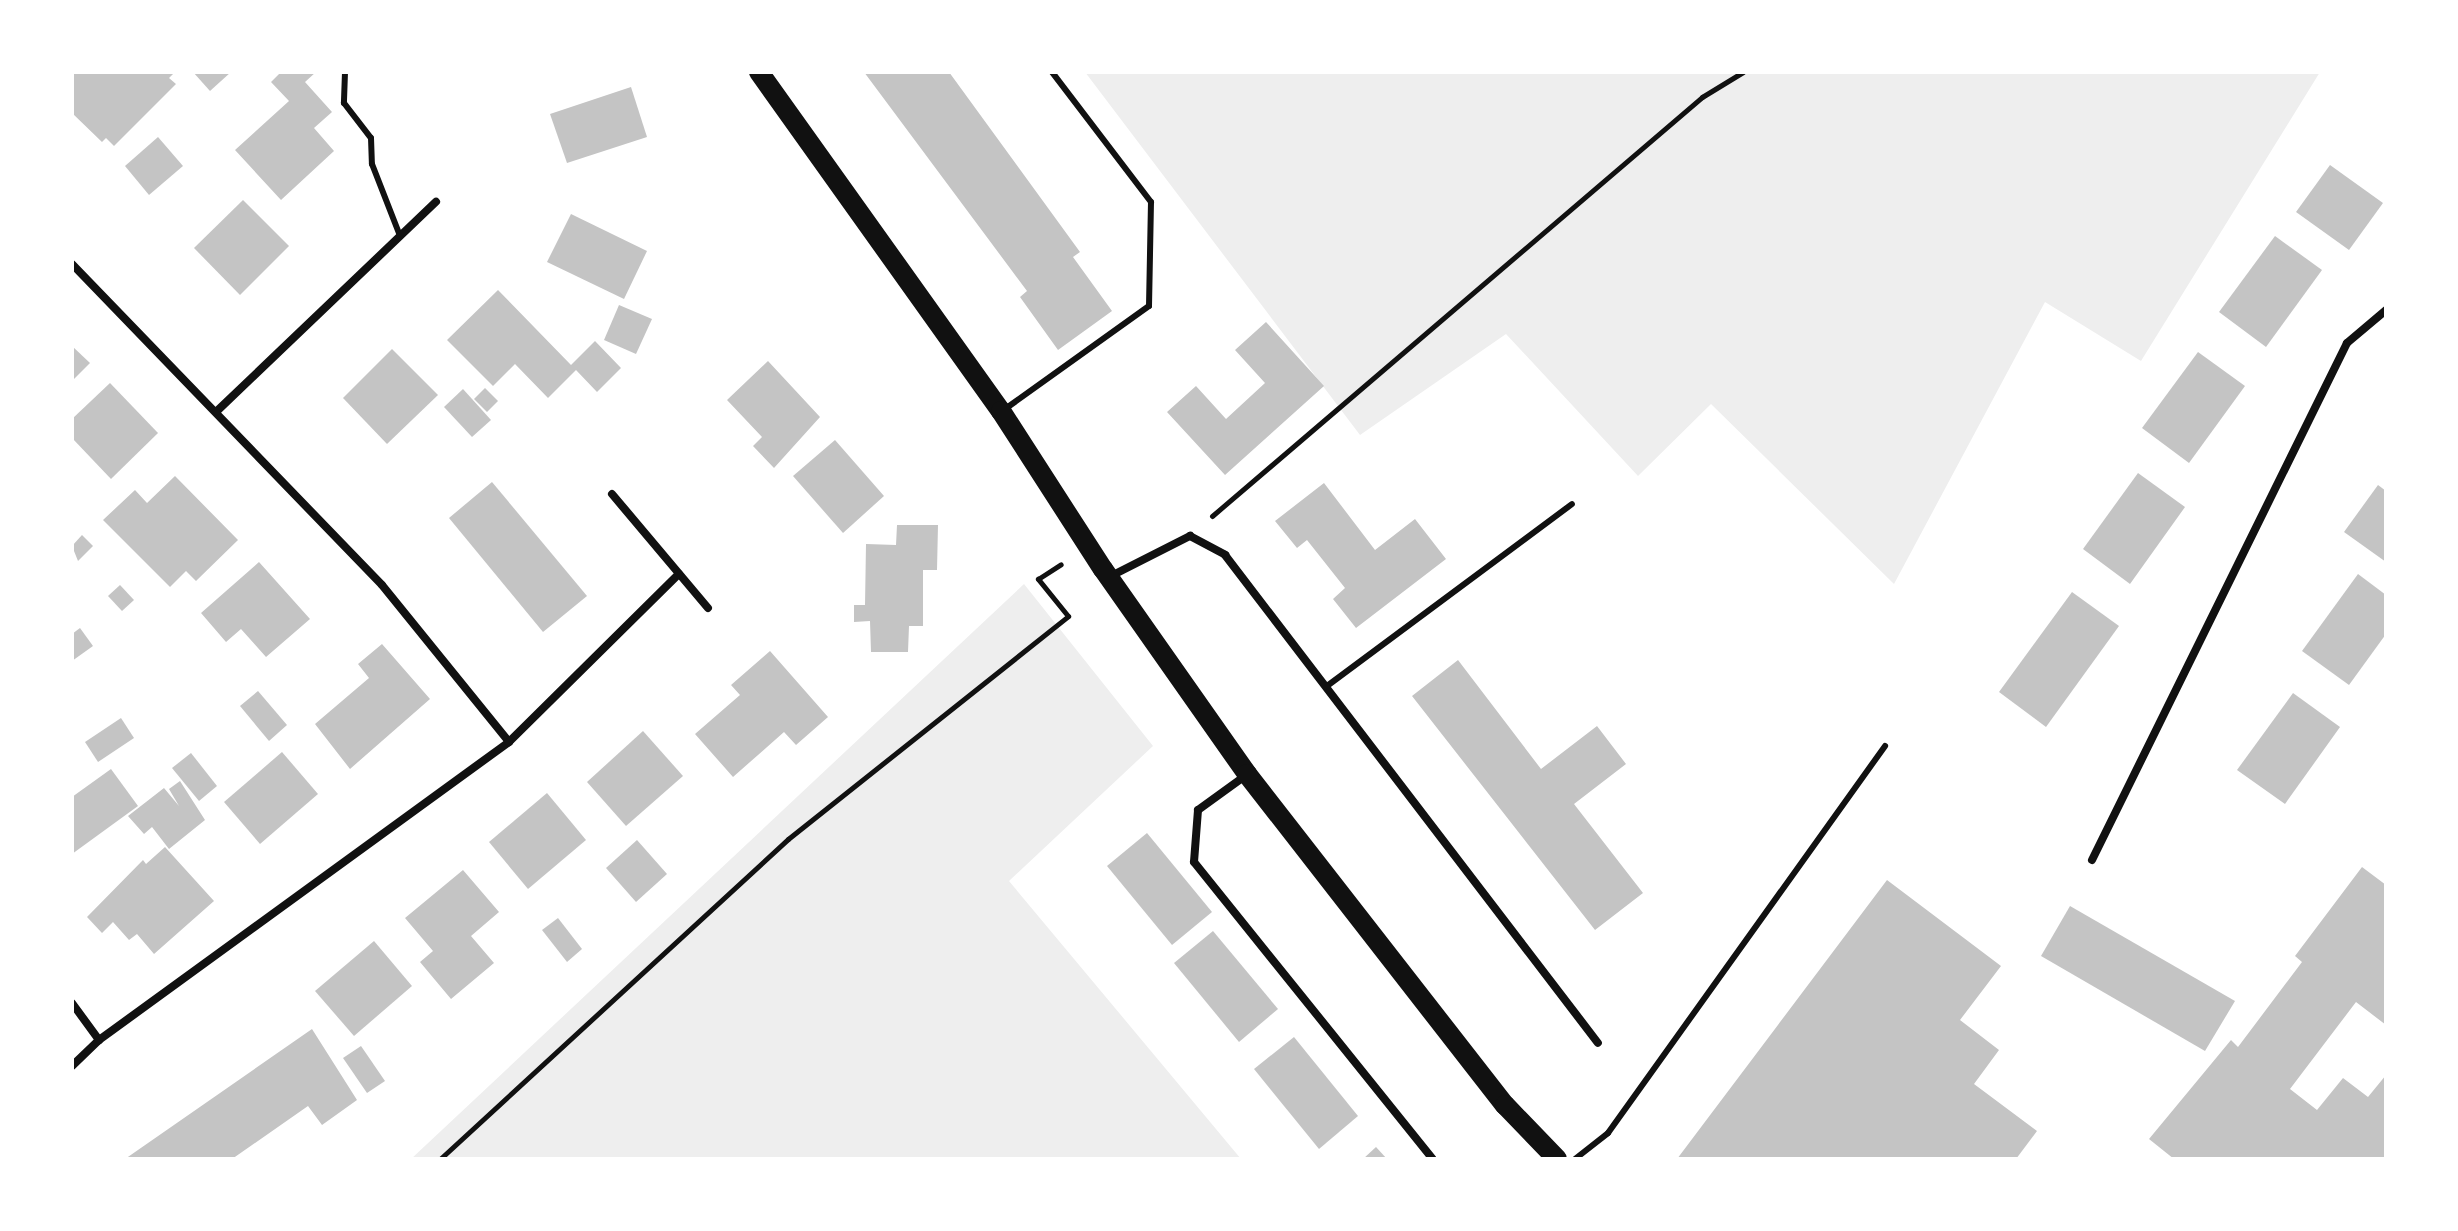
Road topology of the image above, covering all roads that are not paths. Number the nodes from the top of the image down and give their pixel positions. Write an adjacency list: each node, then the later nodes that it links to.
1 (345, 72): 5 (lane)
2 (759, 72): 9 (main road)
3 (1052, 72): 9 (lane)
4 (436, 202): 5 (street)
5 (400, 236): 8 (street)
6 (72, 264): 8 (street)
7 (2386, 310): 19 (street)
8 (217, 411): 16 (street)
9 (1001, 411): 13 (main road)
10 (612, 494): 12 (street)
11 (1572, 504): 15 (lane)
12 (679, 574): 14 (street); 16 (street)
13 (1109, 577): 15 (street); 18 (main road)
14 (708, 608)
15 (1327, 686): 22 (street)
16 (509, 742): 21 (street)
17 (1885, 746): 26 (lane)
18 (1247, 774): 24 (street); 25 (main road)
19 (2092, 860)
20 (72, 1003): 21 (street)
21 (99, 1040): 23 (street)
22 (1598, 1043)
23 (72, 1066)
24 (1433, 1159)
25 (1557, 1159)
26 (1575, 1159)

